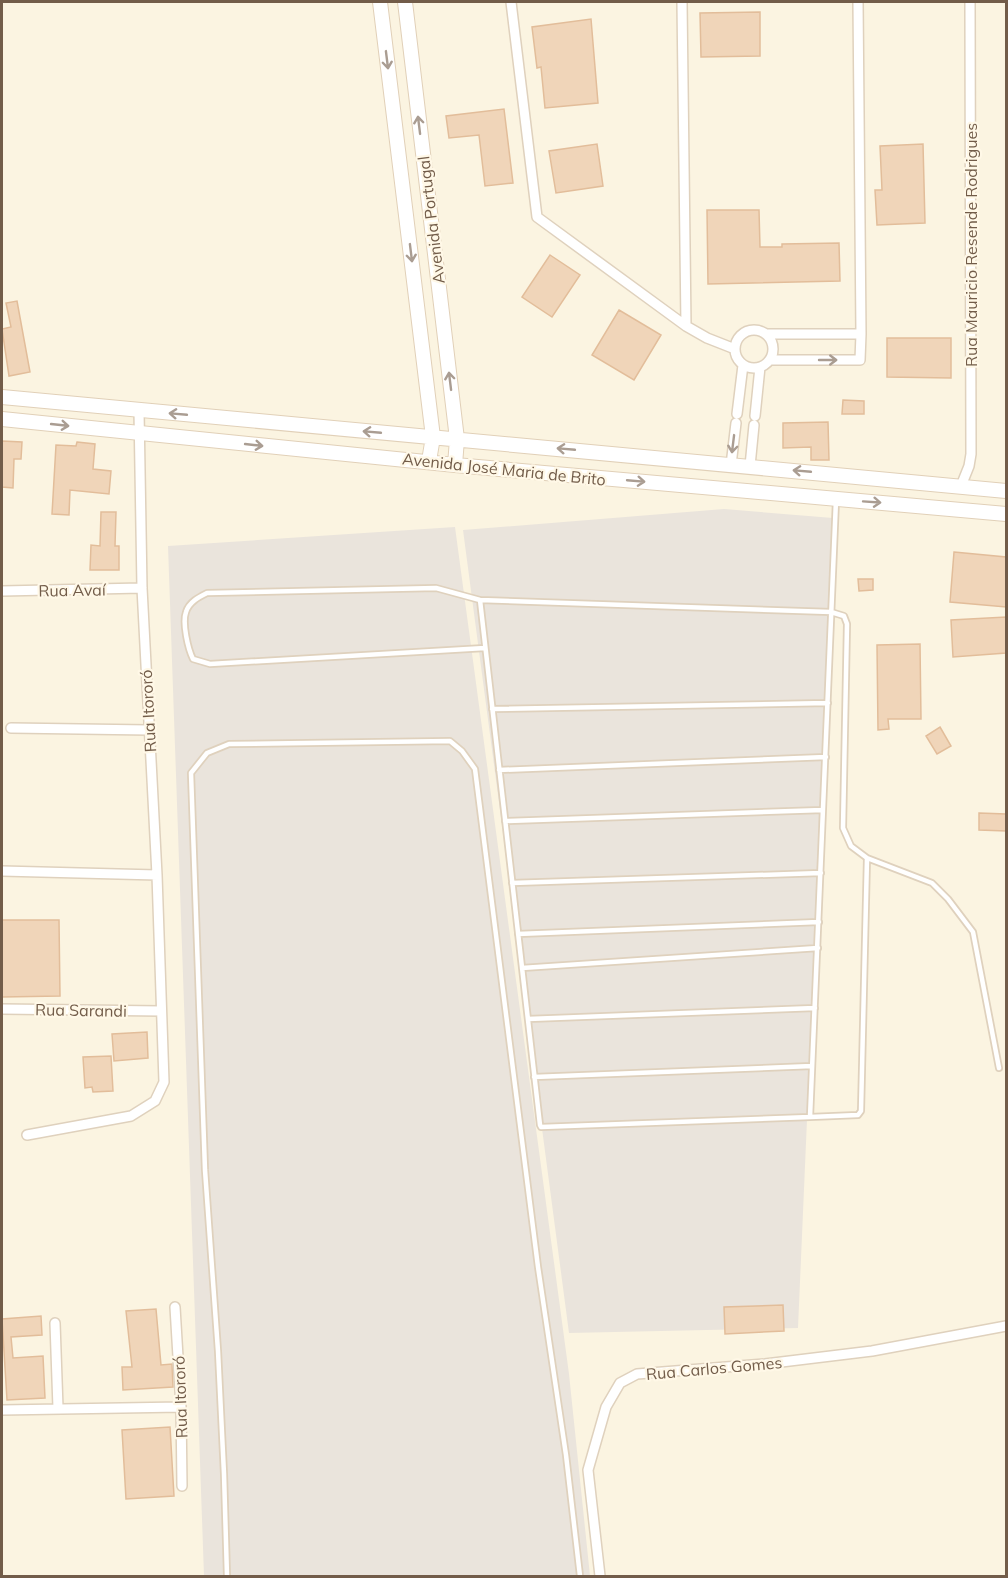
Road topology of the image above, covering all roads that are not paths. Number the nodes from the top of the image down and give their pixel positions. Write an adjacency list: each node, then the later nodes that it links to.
1 (380, 2): 20 (main road, Avenida Portugal, one-way to 20)
2 (405, 2): 21 (main road, Avenida Portugal, one-way to 2)
3 (511, 2): 7 (street)
4 (682, 2): 7 (street)
5 (858, 2): 9 (street)
6 (970, 2): 26 (street, Rua Mauricio Resende Rodrigues)
7 (686, 326): 10 (street)
8 (766, 334): 9 (street); 10 (street); 11 (street)
9 (861, 334): 11 (street, one-way to 9)
10 (735, 349): 12 (street)
11 (770, 360): 13 (street)
12 (743, 365): 13 (street); 16 (street)
13 (760, 367): 17 (street)
14 (2, 397): 15 (main road, Avenida José Maria de Brito)
15 (140, 411): 19 (street, Rua Itororó); 20 (main road, Avenida José Maria de Brito, one-way to 15)
16 (737, 415): 17 (street); 24 (street, one-way to 24)
17 (755, 417): 25 (street)
18 (2, 419): 19 (main road, Avenida José Maria de Brito, one-way to 19)
19 (138, 433): 22 (main road, Avenida José Maria de Brito, one-way to 22); 30 (street, Rua Itororó)
20 (433, 437): 21 (main road, Avenida José Maria de Brito); 22 (main road, Avenida Portugal)
21 (457, 439): 23 (main road, Avenida Portugal); 24 (main road, Avenida José Maria de Brito, one-way to 21)
22 (429, 462): 23 (main road, Avenida José Maria de Brito)
23 (455, 465): 28 (main road, Avenida José Maria de Brito, one-way to 28)
24 (730, 465): 25 (main road, Avenida José Maria de Brito)
25 (750, 466): 26 (main road, Avenida José Maria de Brito, one-way to 25)
26 (961, 486): 27 (main road, Avenida José Maria de Brito)
27 (1006, 491)
28 (836, 500): 29 (main road, Avenida José Maria de Brito, one-way to 29); 33 (lane)
29 (1006, 514)
30 (142, 588): 31 (street, Rua Avaí); 38 (street, Rua Itororó)
31 (2, 591)
32 (480, 600): 33 (lane); 34 (lane); 34 (lane)
33 (831, 612): 35 (lane); 43 (lane)
34 (485, 648): 36 (lane)
35 (828, 704): 36 (lane); 39 (lane)
36 (492, 709): 40 (lane)
37 (11, 728): 38 (street)
38 (149, 730): 46 (street, Rua Itororó)
39 (826, 757): 40 (lane); 41 (lane)
40 (499, 770): 42 (lane)
41 (823, 810): 42 (lane); 45 (lane)
42 (505, 821): 47 (lane)
43 (867, 858): 57 (lane); 59 (lane)
44 (2, 871): 46 (street)
45 (821, 873): 47 (lane); 48 (lane)
46 (157, 875): 54 (street, Rua Itororó)
47 (512, 884): 49 (lane)
48 (819, 922): 49 (lane); 50 (lane)
49 (518, 934): 51 (lane)
50 (818, 948): 51 (lane); 52 (lane)
51 (522, 968): 55 (lane)
52 (815, 1008): 55 (lane); 56 (lane)
53 (2, 1009): 54 (street, Rua Sarandi)
54 (161, 1011): 60 (street, Rua Itororó)
55 (528, 1019): 58 (lane)
56 (812, 1066): 58 (lane); 59 (lane)
57 (999, 1068)
58 (534, 1077): 59 (lane)
59 (810, 1118)
60 (27, 1135)
61 (175, 1307): 64 (street, Rua Itororó)
62 (55, 1323): 65 (street)
63 (1006, 1326): 70 (street, Rua Carlos Gomes)
64 (181, 1407): 65 (street); 67 (street, Rua Itororó)
65 (58, 1408): 66 (street)
66 (2, 1410)
67 (182, 1486)
68 (227, 1576): 69 (lane)
69 (580, 1576)
70 (600, 1576)

